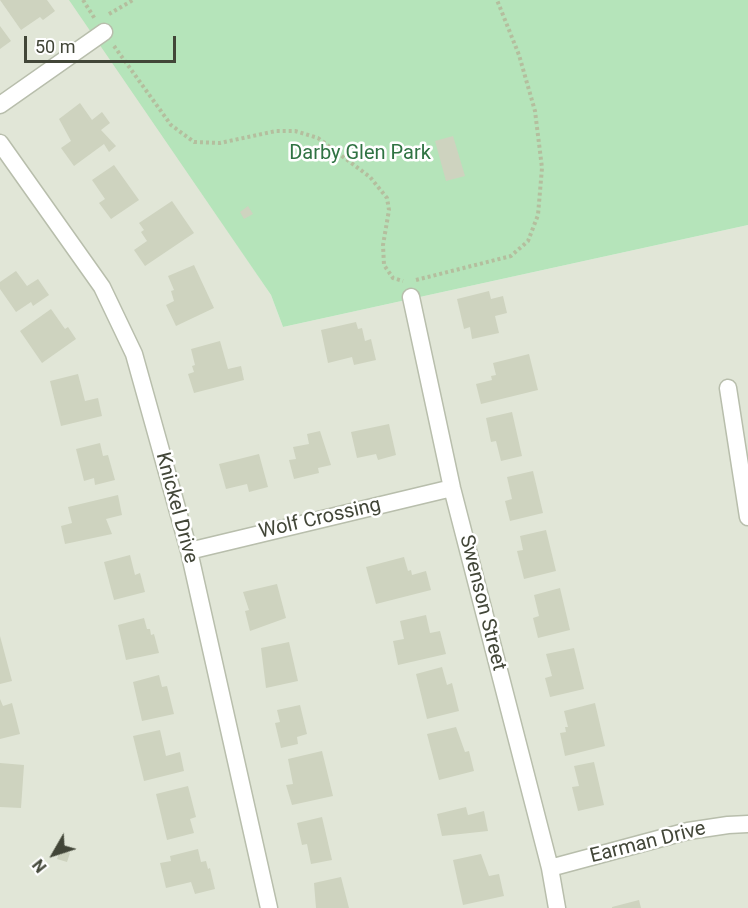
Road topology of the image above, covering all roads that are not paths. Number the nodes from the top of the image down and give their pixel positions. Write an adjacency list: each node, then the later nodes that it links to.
1 (104, 32): 2 (street)
2 (0, 105)
3 (0, 143): 8 (street, Knickel Drive)
4 (411, 297): 6 (street, Swenson Street)
5 (728, 388): 7 (street)
6 (452, 488): 8 (street, Wolf Crossing); 10 (street, Swenson Street)
7 (748, 517)
8 (189, 551): 11 (street, Knickel Drive)
9 (748, 824): 10 (street, Earman Drive)
10 (550, 868): 12 (street, Swenson Street)
11 (269, 908)
12 (557, 908)

